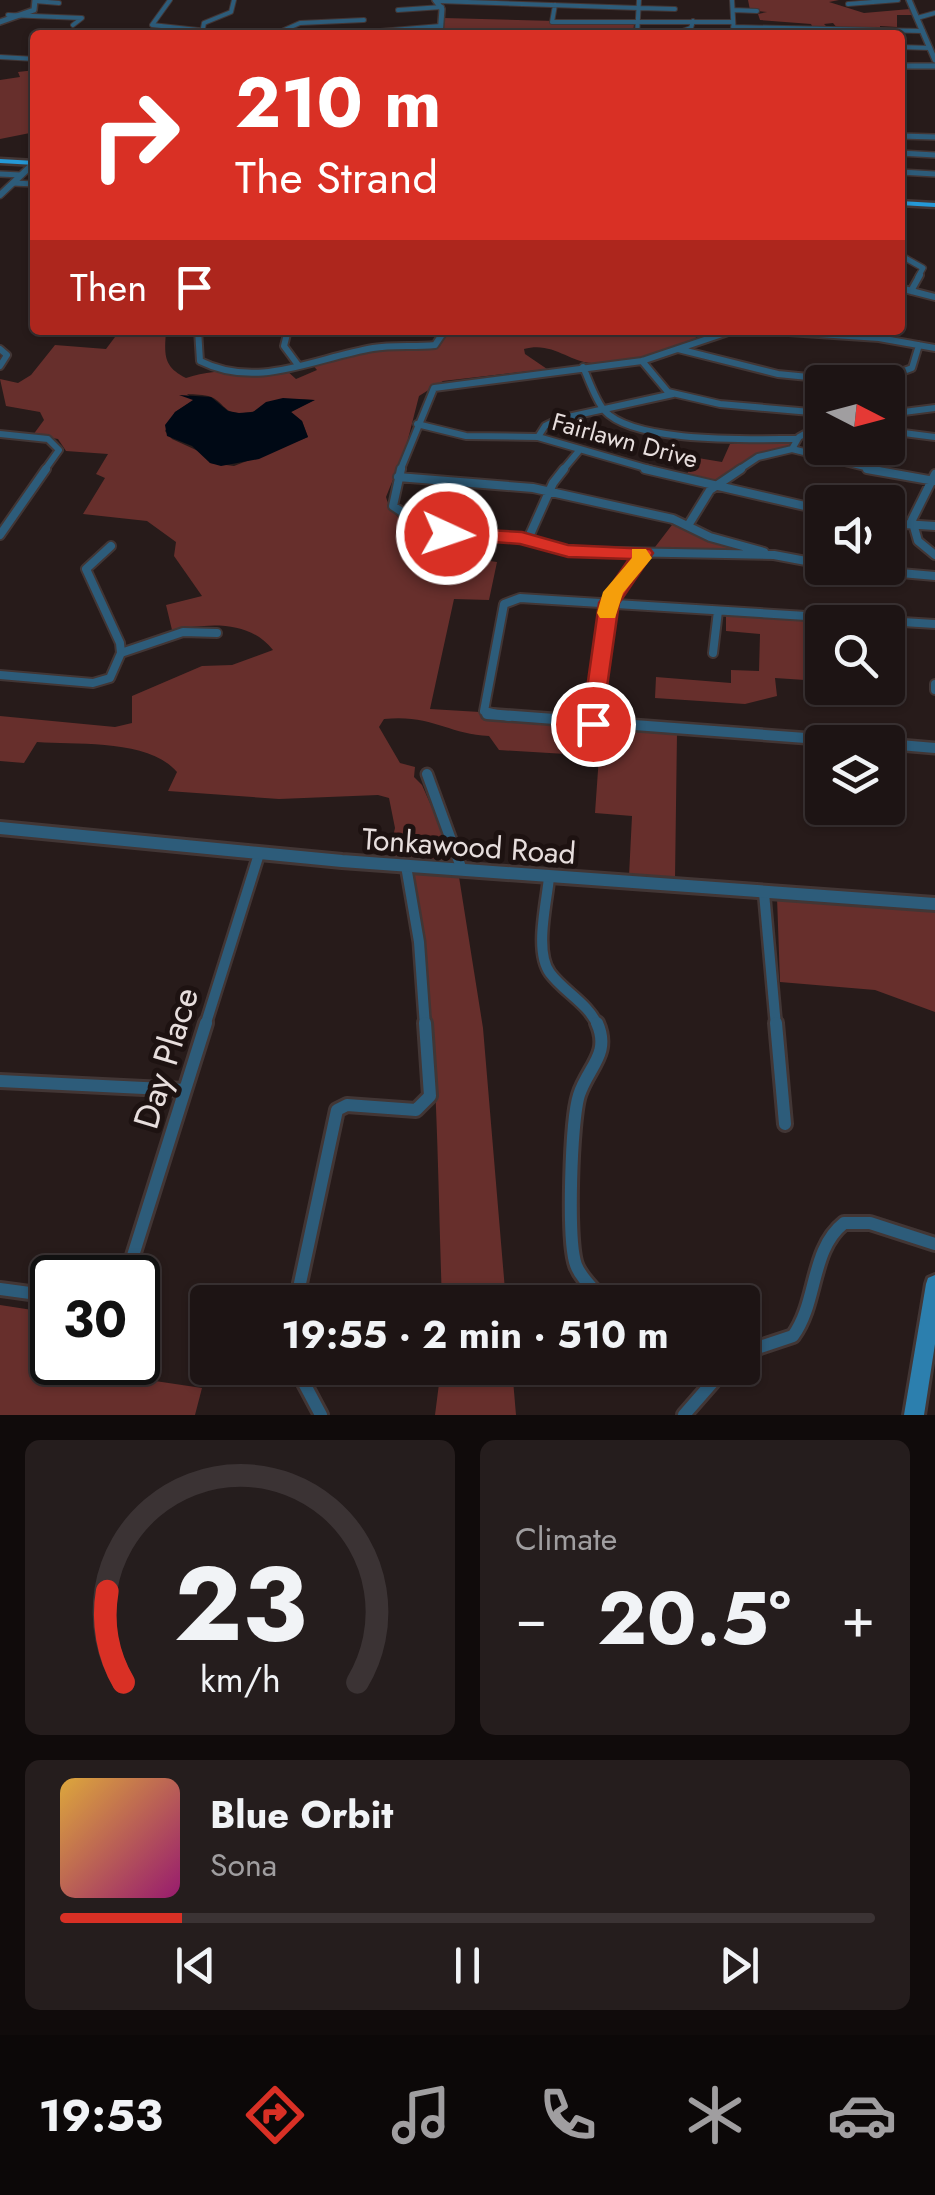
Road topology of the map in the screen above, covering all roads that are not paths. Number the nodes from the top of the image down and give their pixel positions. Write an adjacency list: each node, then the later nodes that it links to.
1 (35, 0): 8 (street); 20 (street)
2 (170, 0): 30 (street)
3 (234, 0): 30 (street)
4 (639, 0): 13 (street)
5 (732, 0): 16 (street)
6 (898, 0): 12 (street)
7 (909, 0): 21 (street)
8 (59, 3)
9 (438, 3): 11 (street); 14 (street); 29 (street)
10 (596, 3): 11 (street); 13 (street); 27 (street)
11 (553, 4): 27 (street)
12 (848, 4)
13 (638, 8): 15 (street); 25 (street)
14 (398, 10)
15 (675, 10)
16 (733, 10): 17 (street); 28 (street)
17 (757, 11)
18 (935, 13): 21 (street)
19 (8, 15): 20 (street)
20 (18, 16): 24 (street); 26 (street)
21 (917, 18): 39 (street)
22 (364, 20): 33 (street)
23 (693, 21): 25 (street); 28 (street); 37 (street)
24 (0, 22)
25 (638, 23): 27 (street); 36 (street)
26 (73, 24)
27 (595, 24)
28 (733, 25): 38 (street); 39 (street)
29 (441, 26): 34 (street); 35 (street)
30 (203, 28): 32 (street)
31 (935, 28): 39 (street)
32 (215, 30)
33 (277, 30)
34 (393, 30)
35 (441, 30)
36 (637, 30)
37 (686, 30)
38 (734, 30)
39 (922, 30): 41 (street)
40 (905, 48): 41 (street)
41 (930, 48): 45 (street)
42 (8, 58): 43 (street); 44 (street)
43 (0, 60)
44 (30, 60)
45 (935, 65): 46 (street)
46 (905, 66)
47 (905, 136): 48 (street)
48 (935, 137)
49 (905, 153): 50 (street)
50 (935, 154)
51 (0, 162): 52 (main road)
52 (30, 163)
53 (30, 167): 57 (street)
54 (905, 172): 56 (street)
55 (0, 174): 57 (street)
56 (935, 174)
57 (20, 176): 58 (street)
58 (13, 183): 59 (street); 60 (street)
59 (30, 184)
60 (0, 195)
61 (905, 203): 62 (main road)
62 (935, 205)
63 (905, 258): 64 (street)
64 (923, 268): 65 (street); 67 (street)
65 (932, 268)
66 (905, 290): 67 (street)
67 (910, 292): 68 (street)
68 (935, 296)
69 (198, 335): 79 (street)
70 (287, 335): 79 (street)
71 (442, 335): 79 (street)
72 (703, 335): 77 (street)
73 (834, 335): 74 (street)
74 (919, 345): 75 (street); 82 (street)
75 (935, 348)
76 (0, 349): 80 (street)
77 (678, 349): 78 (street); 83 (street)
78 (642, 361): 81 (street); 85 (street)
79 (298, 365)
80 (0, 366)
81 (583, 366): 84 (street); 87 (street)
82 (905, 371)
83 (805, 376)
84 (434, 388): 90 (street)
85 (675, 394): 87 (street); 88 (street)
86 (935, 408): 89 (street)
87 (603, 409): 94 (street); 96 (street)
88 (805, 412)
89 (905, 412)
90 (417, 424): 94 (street, Fairlawn Drive); 98 (street)
91 (905, 433): 95 (street)
92 (0, 434): 107 (street)
93 (805, 436): 96 (street)
94 (538, 437): 97 (street, Fairlawn Drive)
95 (935, 437)
96 (794, 444): 99 (street); 100 (street)
97 (578, 452): 100 (street, Fairlawn Drive); 101 (street)
98 (398, 477): 101 (street); 108 (street)
99 (933, 477): 105 (street)
100 (720, 484): 102 (street, Fairlawn Drive); 103 (street)
101 (549, 491): 103 (street); 108 (street)
102 (805, 506)
103 (689, 524): 111 (street)
104 (905, 524): 105 (street)
105 (912, 524): 106 (street); 112 (street)
106 (935, 526)
107 (0, 535)
108 (528, 540): 110 (street)
109 (110, 546): 120 (street)
110 (643, 553): 111 (street); 116 (street)
111 (774, 555): 113 (street)
112 (935, 555)
113 (805, 561)
114 (905, 573): 115 (street)
115 (935, 576)
116 (609, 603): 117 (street); 123 (street); 123 (street)
117 (718, 611): 118 (street); 121 (street)
118 (935, 624)
119 (218, 633): 120 (street)
120 (121, 653): 122 (street)
121 (713, 654)
122 (0, 675)
123 (593, 724): 124 (street)
124 (805, 738)
125 (905, 745): 126 (street)
126 (935, 748)
127 (427, 774): 131 (street)
128 (0, 828): 129 (street, Tonkawood Road)
129 (260, 854): 130 (street, Tonkawood Road); 136 (street, Day Place)
130 (406, 866): 131 (street, Tonkawood Road); 141 (street)
131 (462, 870): 132 (street, Tonkawood Road)
132 (550, 877): 133 (street, Tonkawood Road); 142 (street)
133 (764, 893): 134 (street, Tonkawood Road); 137 (street)
134 (935, 904)
135 (0, 1081): 136 (street)
136 (185, 1090): 139 (street, Day Place)
137 (785, 1124)
138 (935, 1244): 145 (street)
139 (133, 1255)
140 (935, 1284): 148 (main road)
141 (300, 1285)
142 (591, 1285)
143 (0, 1289): 144 (street)
144 (30, 1293)
145 (760, 1348)
146 (305, 1385): 149 (street)
147 (710, 1385): 150 (street)
148 (926, 1394): 151 (main road)
149 (321, 1415)
150 (684, 1415)
151 (914, 1415)

